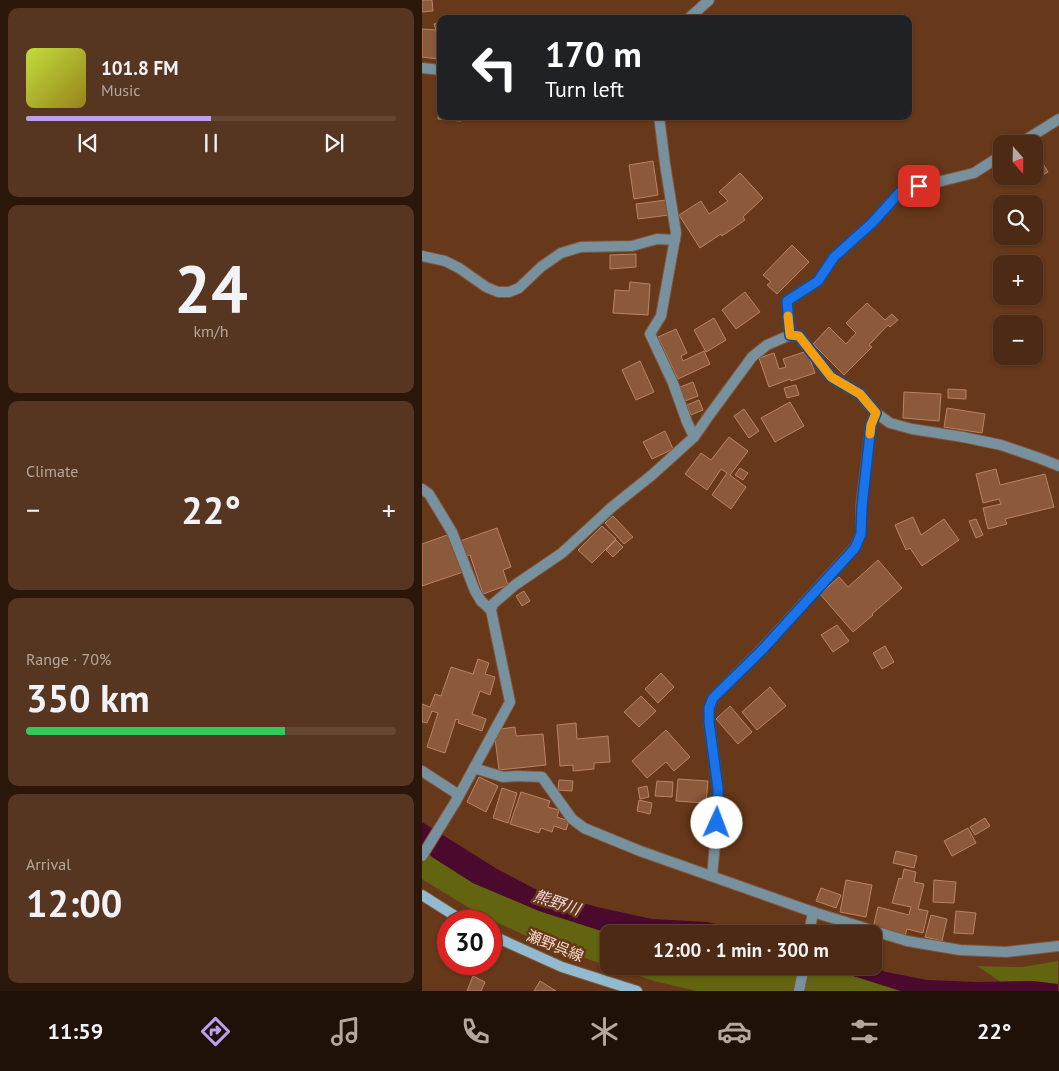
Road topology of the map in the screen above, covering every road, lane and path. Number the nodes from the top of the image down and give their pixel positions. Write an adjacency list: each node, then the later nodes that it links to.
1 (709, 0): 2 (street)
2 (692, 15)
3 (422, 68): 4 (street)
4 (437, 70)
5 (1058, 119): 7 (street)
6 (660, 120): 9 (street)
7 (1033, 135)
8 (993, 161): 11 (street)
9 (675, 240): 10 (street); 13 (street)
10 (422, 256)
11 (790, 335): 12 (street); 13 (street)
12 (876, 413): 14 (street); 21 (street)
13 (694, 437): 16 (street)
14 (1058, 466)
15 (422, 489): 16 (street)
16 (491, 610): 17 (street)
17 (474, 768): 19 (street); 21 (street)
18 (422, 772): 19 (street)
19 (457, 798): 20 (street)
20 (422, 856)
21 (712, 876): 24 (street)
22 (422, 895): 23 (main road)
23 (446, 910)
24 (812, 915): 25 (street); 27 (street)
25 (810, 925)
26 (502, 940): 29 (main road, 瀬野呉線)
27 (1058, 946)
28 (802, 975): 30 (street)
29 (637, 991)
30 (799, 991)

